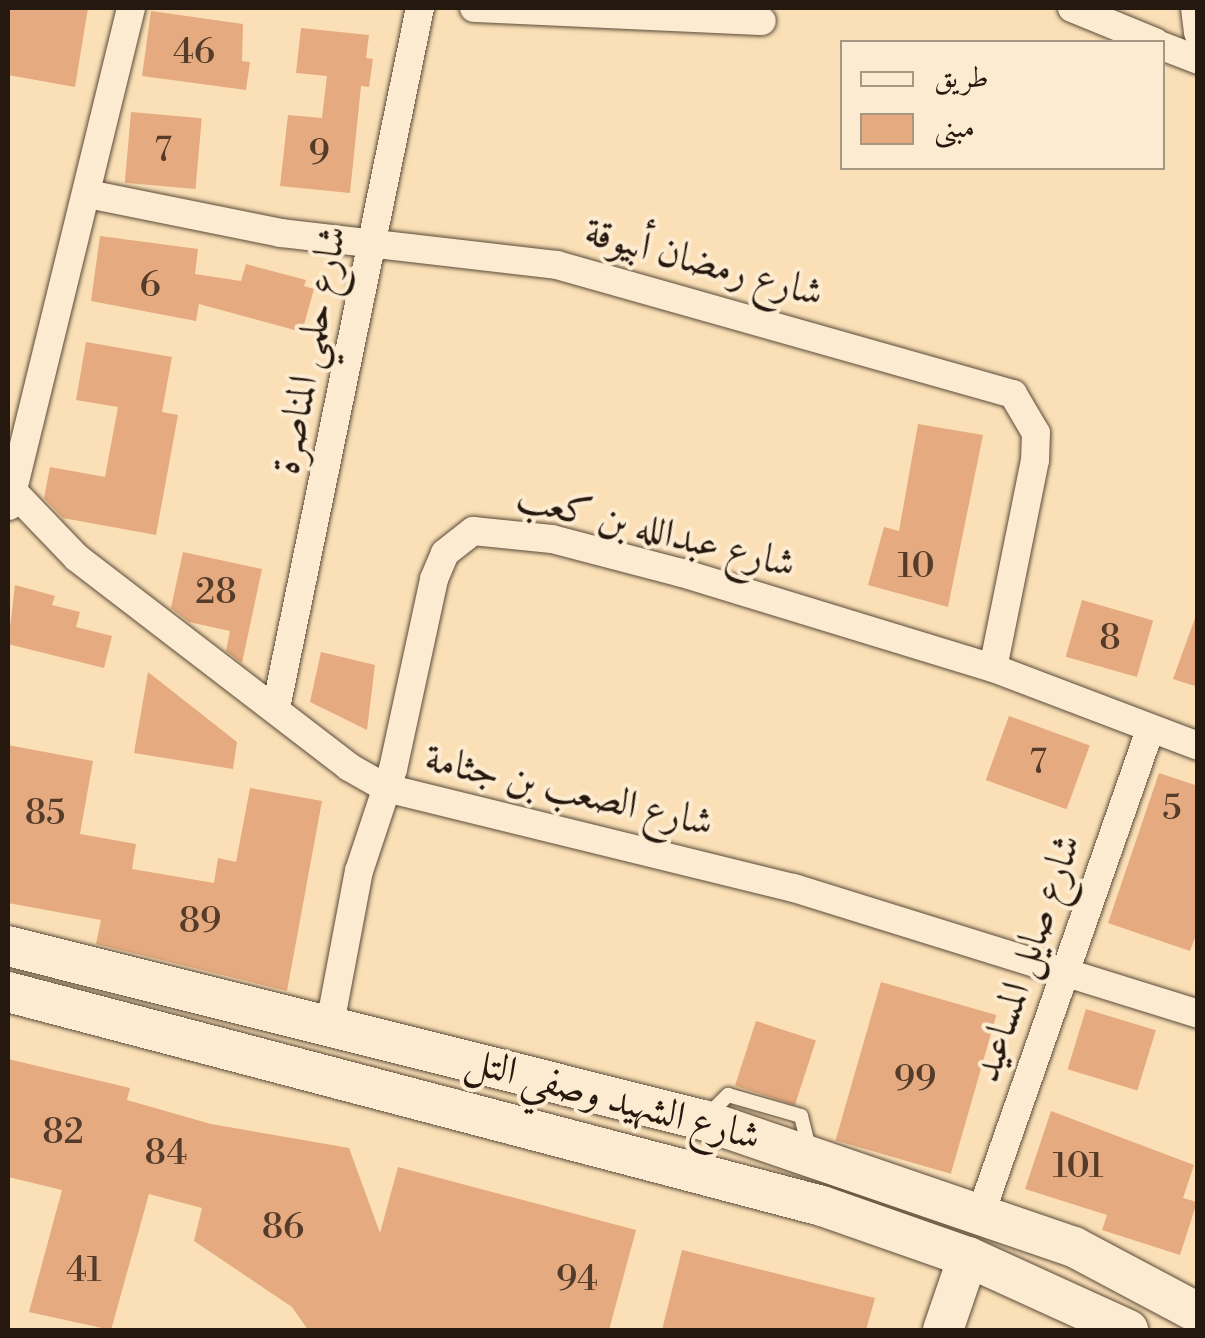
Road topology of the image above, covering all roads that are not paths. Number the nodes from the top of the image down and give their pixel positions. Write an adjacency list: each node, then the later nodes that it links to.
1 (131, 8): 11 (street)
2 (420, 8): 12 (street, شارع حلمي المناصرة)
3 (474, 8): 6 (street)
4 (1072, 8): 8 (street)
5 (1195, 8): 7 (street)
6 (762, 22)
7 (1198, 33)
8 (1150, 40)
9 (1165, 47): 10 (street)
10 (1198, 60)
11 (88, 194): 12 (street, شارع رمضان أبيوقة); 13 (street)
12 (372, 242): 14 (street, شارع رمضان أبيوقة); 15 (street, شارع حلمي المناصرة)
13 (9, 497): 15 (street, شارع الصعب بن جثامة)
14 (992, 668): 16 (street, شارع عبدالله بن كعب); 18 (street, شارع عبدالله بن كعب)
15 (276, 708): 18 (street, شارع الصعب بن جثامة)
16 (1150, 730): 17 (street, شارع عبدالله بن كعب); 20 (street, شارع صايل المساعيد)
17 (1198, 746)
18 (386, 788): 20 (street, شارع الصعب بن جثامة); 23 (street, شارع عبدالله بن كعب)
19 (8, 946): 23 (main road, شارع الشهيد وصفي التل)
20 (1064, 971): 22 (street, شارع الصعب بن جثامة); 24 (street, شارع صايل المساعيد)
21 (8, 992): 25 (main road, شارع الشهيد وصفي التل)
22 (1198, 1014)
23 (330, 1024): 24 (main road, شارع الشهيد وصفي التل)
24 (981, 1212): 26 (main road, شارع الشهيد وصفي التل)
25 (968, 1257): 27 (main road); 28 (main road, شارع الشهيد وصفي التل)
26 (1198, 1313)
27 (943, 1330)
28 (1128, 1330)

